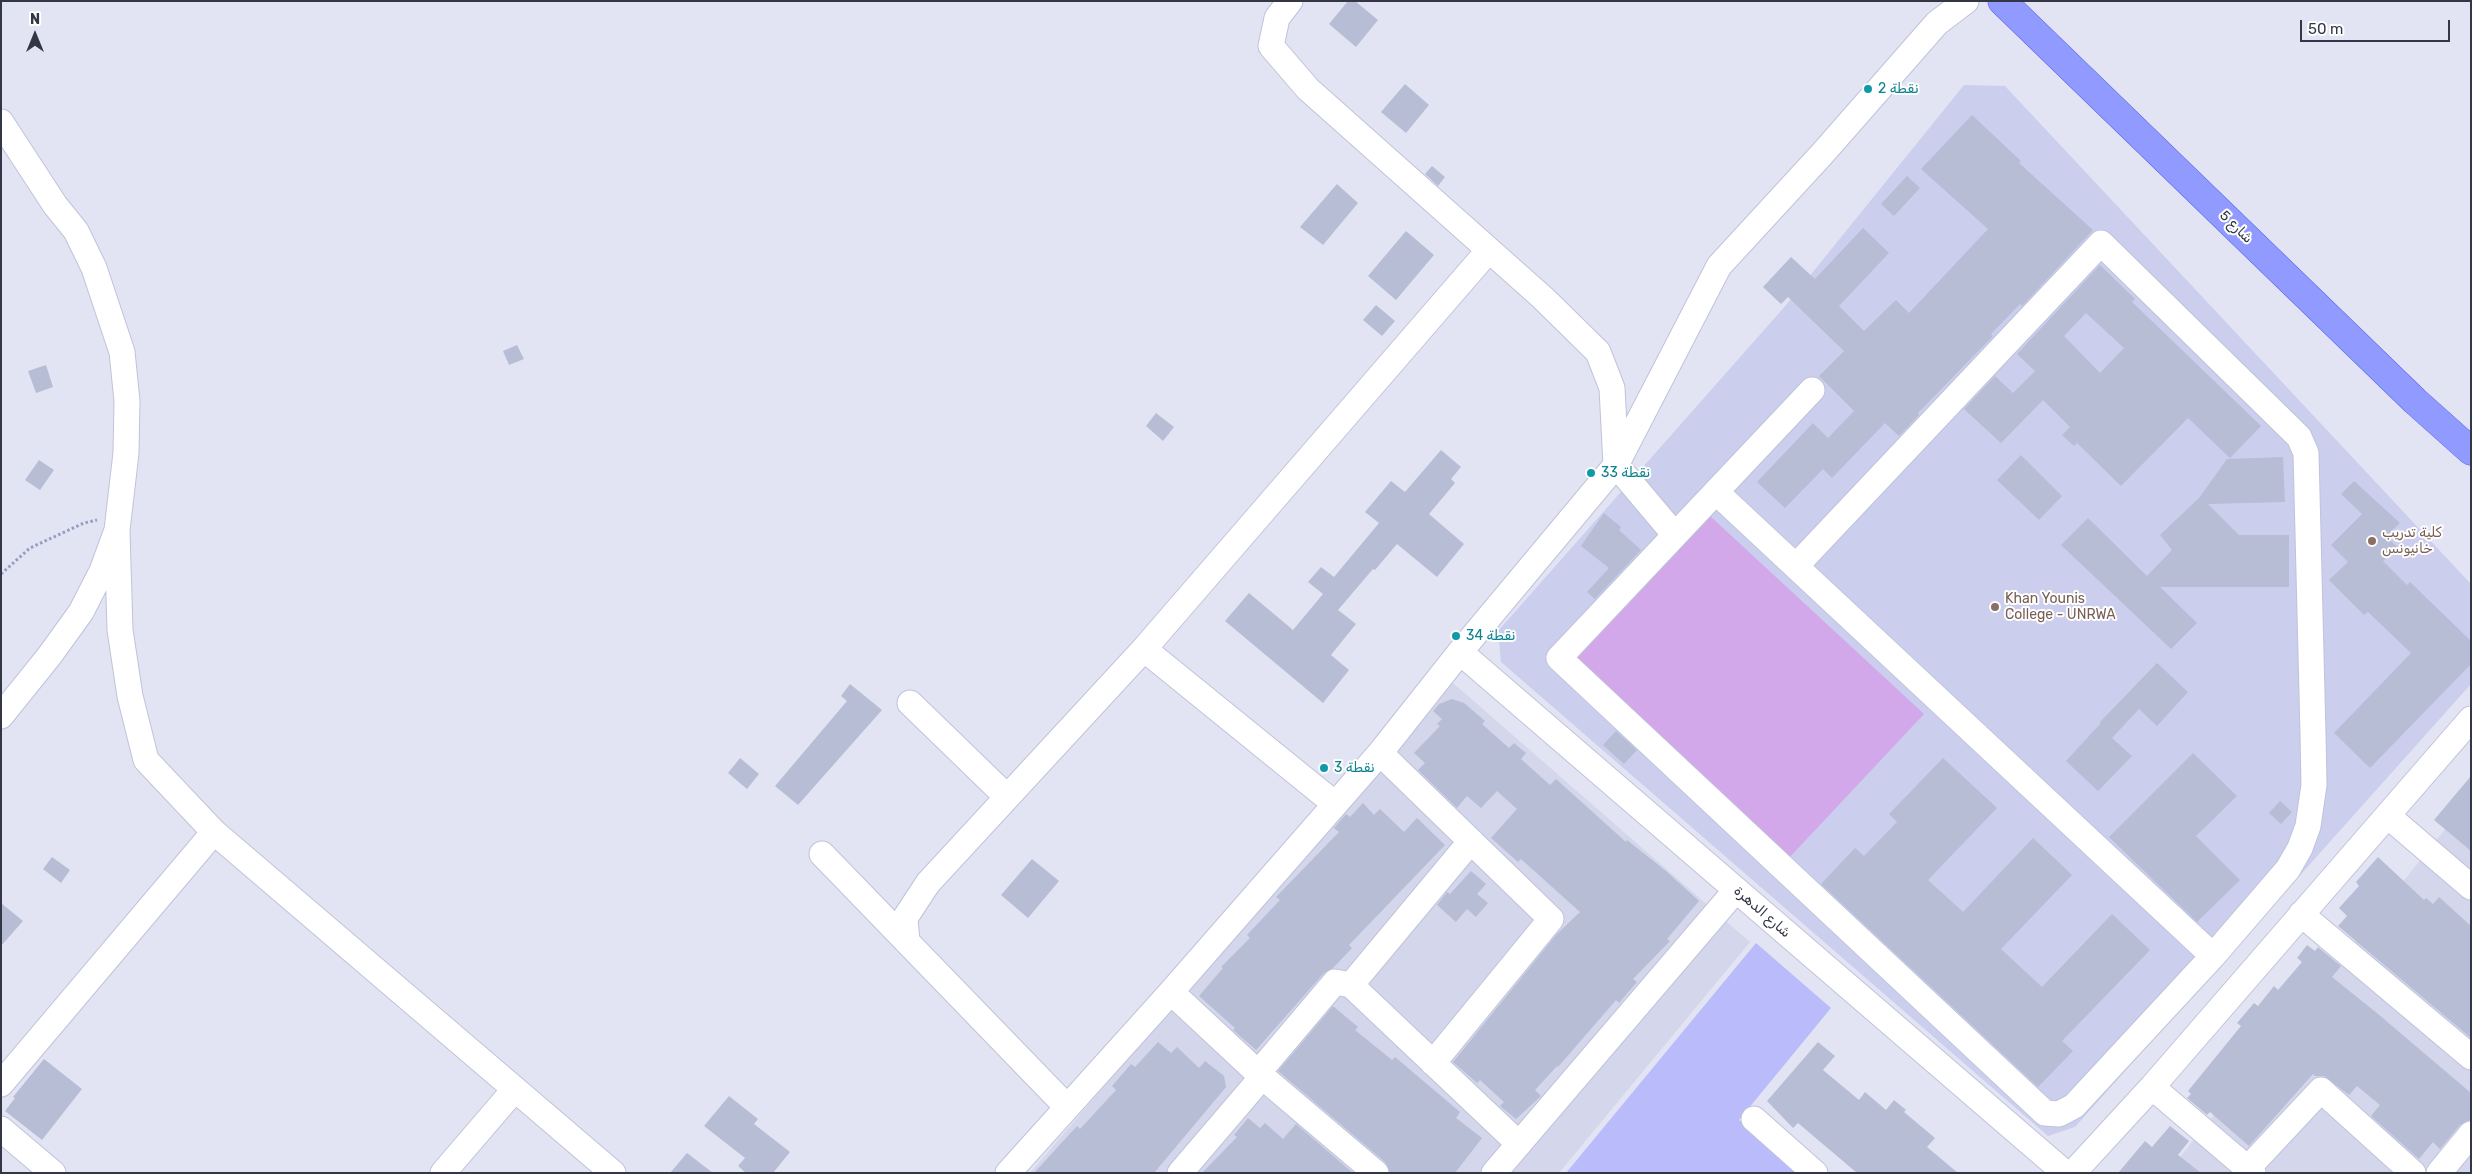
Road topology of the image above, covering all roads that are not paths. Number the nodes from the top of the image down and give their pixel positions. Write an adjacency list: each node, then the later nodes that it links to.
1 (1290, 1): 5 (street)
2 (1966, 1): 8 (street)
3 (2002, 1): 7 (main road, شارع 5)
4 (1, 122): 10 (street)
5 (1489, 250): 8 (street); 13 (street)
6 (1812, 390): 9 (street)
7 (2471, 451)
8 (1616, 466): 11 (street); 14 (street)
9 (1716, 492): 11 (street); 12 (street)
10 (118, 522): 16 (street); 22 (street)
11 (1675, 535): 29 (street)
12 (1796, 566): 29 (street); 29 (street)
13 (1144, 649): 19 (street); 20 (street)
14 (1460, 652): 18 (street); 26 (street, شارع الدهرة)
15 (910, 702): 19 (street)
16 (1, 716)
17 (2471, 719): 21 (street)
18 (1380, 753): 20 (street); 23 (street)
19 (1007, 797): 28 (street)
20 (1335, 804): 31 (street)
21 (2388, 816): 25 (street); 27 (street)
22 (214, 832): 35 (street); 37 (street)
23 (1471, 841): 30 (street); 33 (street)
24 (822, 854): 28 (street)
25 (2471, 887)
26 (1736, 890): 42 (street); 52 (street, شارع الدهرة)
27 (2301, 914): 32 (street); 36 (street)
28 (908, 942): 38 (street)
29 (2213, 956)
30 (1351, 985): 33 (street); 34 (street)
31 (1171, 992): 34 (street); 38 (street)
32 (2471, 1057)
33 (1433, 1063): 42 (street)
34 (1260, 1075): 44 (street); 49 (street)
35 (1, 1084)
36 (2152, 1087): 43 (street); 53 (street)
37 (515, 1089): 46 (street); 47 (street)
38 (1067, 1107): 48 (street)
39 (1754, 1119): 51 (street)
40 (1, 1129): 45 (street)
41 (2471, 1134): 55 (street)
42 (1519, 1144): 50 (street)
43 (2251, 1170): 54 (street)
44 (1182, 1172)
45 (52, 1173)
46 (443, 1173)
47 (613, 1173)
48 (1008, 1173)
49 (1376, 1173)
50 (1494, 1173)
51 (1815, 1173)
52 (2064, 1173)
53 (2073, 1173)
54 (2413, 1173)
55 (2439, 1173)

